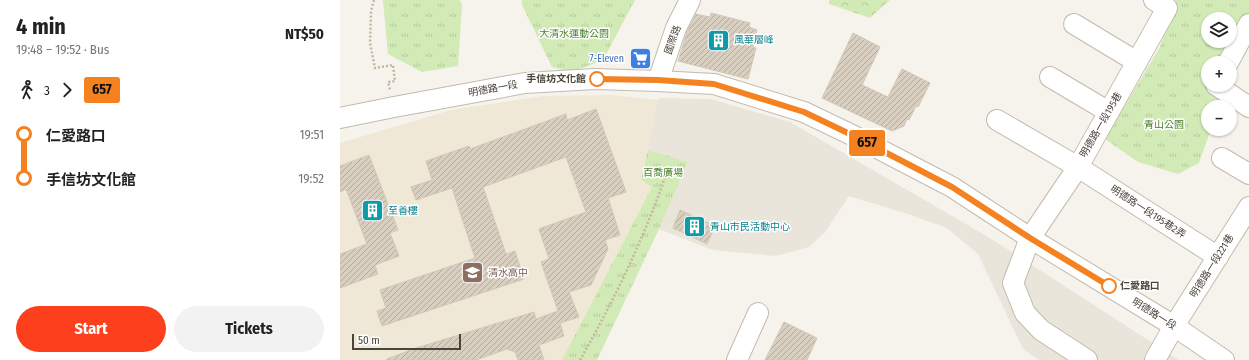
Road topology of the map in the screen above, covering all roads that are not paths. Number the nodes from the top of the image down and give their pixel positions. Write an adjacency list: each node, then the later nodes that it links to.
1 (690, 0): 8 (street, 國際路)
2 (1160, 4): 6 (street, 明德路一段195巷)
3 (1074, 24): 6 (street)
4 (1249, 24): 5 (street)
5 (1232, 56)
6 (1137, 62): 11 (street, 明德路一段195巷)
7 (1050, 77): 11 (street)
8 (658, 80): 12 (street, 明德路一段); 18 (street, 明德路一段)
9 (1227, 92): 10 (street)
10 (1249, 106)
11 (1109, 112): 15 (street, 明德路一段195巷)
12 (340, 118)
13 (997, 120): 15 (street, 明德路一段195巷2弄)
14 (1222, 158): 16 (street)
15 (1078, 167): 18 (street, 明德路一段195巷); 19 (street, 明德路一段195巷2弄)
16 (1249, 174)
17 (1249, 207): 19 (street, 明德路一段221巷)
18 (1030, 238): 21 (street, 明德路一段); 23 (street, 明德路一段195巷)
19 (1218, 257): 21 (street, 明德路一段221巷)
20 (758, 313): 22 (street)
21 (1174, 326): 24 (street, 明德路一段221巷); 25 (street, 明德路一段)
22 (738, 360)
23 (1087, 360)
24 (1155, 360)
25 (1224, 360)

